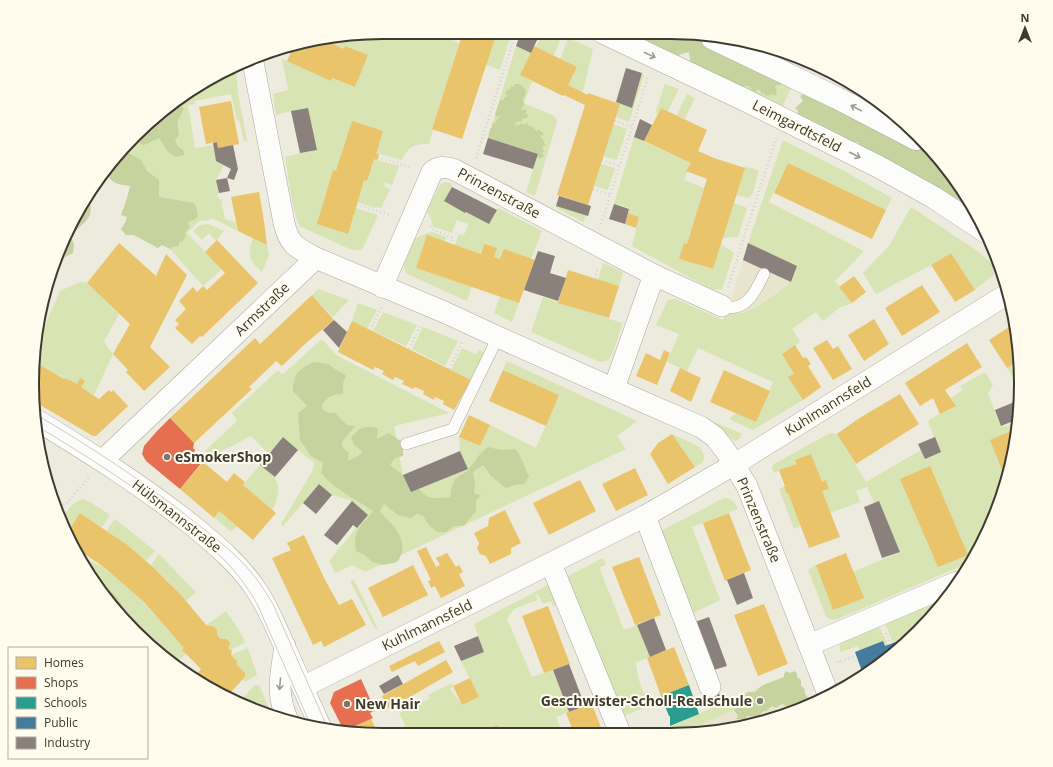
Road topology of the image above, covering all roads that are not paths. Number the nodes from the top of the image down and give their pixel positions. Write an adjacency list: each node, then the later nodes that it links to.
1 (617, 39): 5 (main road, Leimgardtsfeld, one-way to 5)
2 (724, 44): 4 (main road, one-way to 2)
3 (253, 64): 6 (street)
4 (908, 135)
5 (975, 225)
6 (316, 258): 9 (street, Prinzenstraße); 16 (street, Armstraße)
7 (764, 274): 11 (lane)
8 (654, 275): 9 (street, Prinzenstraße); 11 (street, Prinzenstraße); 13 (street)
9 (386, 288): 12 (street, Prinzenstraße)
10 (1003, 297): 17 (street, Kuhlmannsfeld)
11 (722, 306)
12 (498, 338): 13 (street, Prinzenstraße); 15 (lane)
13 (614, 388): 17 (street, Prinzenstraße)
14 (42, 423): 16 (street, Hülsmannstraße)
15 (406, 444)
16 (103, 460): 22 (street, Hülsmannstraße)
17 (735, 464): 18 (street, Kuhlmannsfeld); 21 (street, Prinzenstraße)
18 (645, 516): 19 (street, Kuhlmannsfeld); 24 (street)
19 (551, 564): 23 (street, Kuhlmannsfeld); 28 (street)
20 (948, 586): 21 (street)
21 (809, 645): 25 (street, Prinzenstraße)
22 (285, 646): 23 (street, Hülsmannstraße); 26 (street, one-way to 26)
23 (303, 687): 27 (street, Hülsmannstraße)
24 (710, 687)
25 (826, 690)
26 (284, 713)
27 (317, 721)
28 (618, 728)

